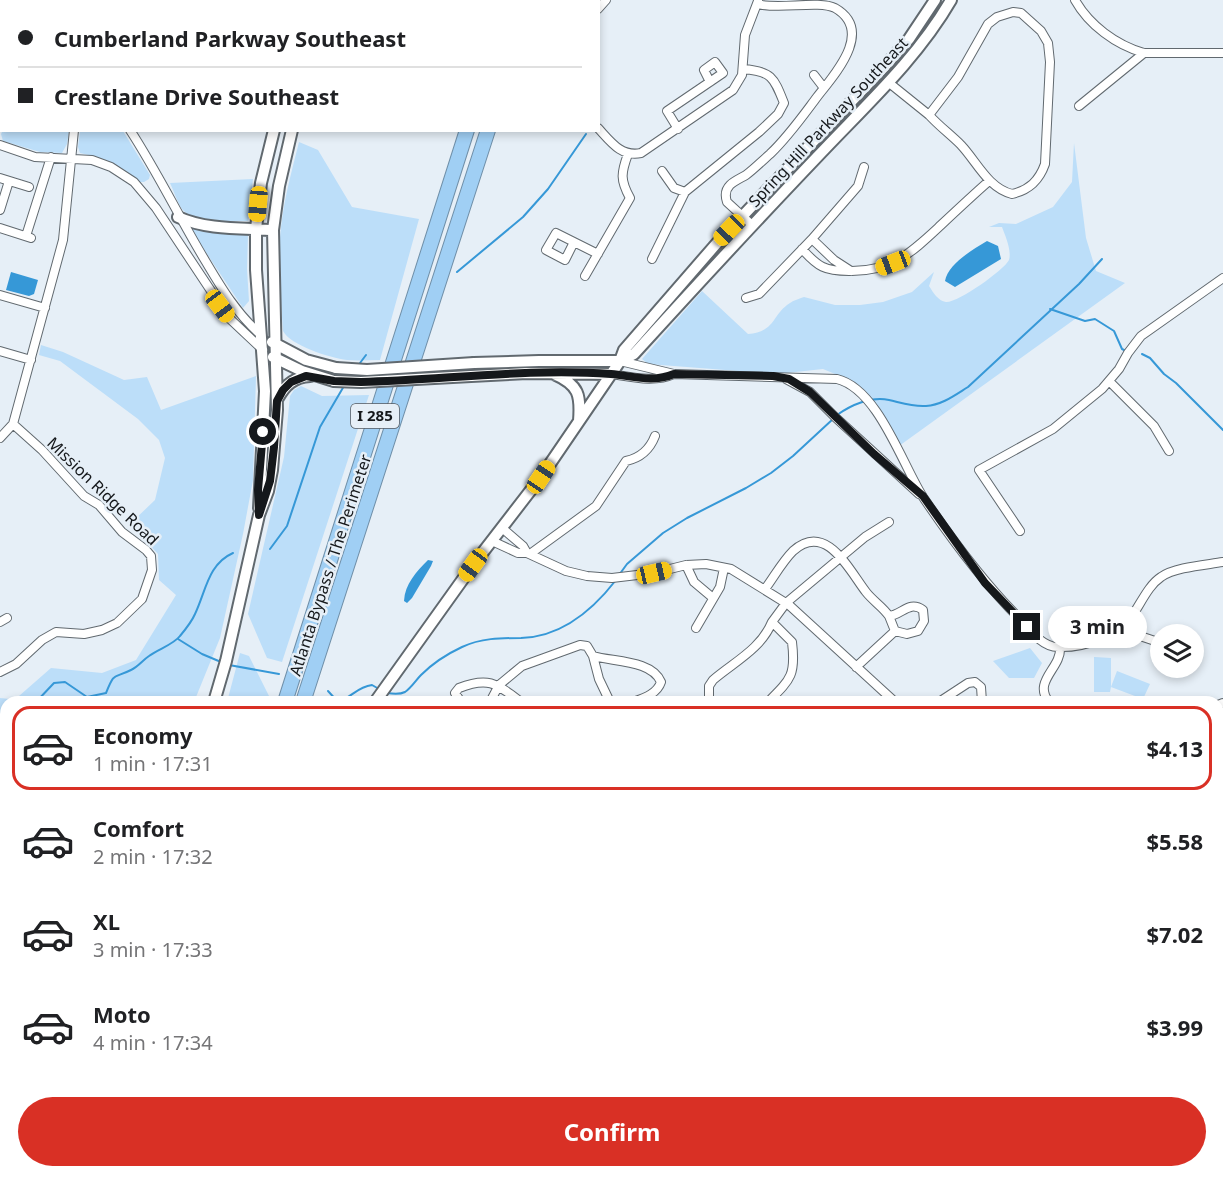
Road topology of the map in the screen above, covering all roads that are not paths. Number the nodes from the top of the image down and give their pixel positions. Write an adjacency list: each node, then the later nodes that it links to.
1 (935, 0): 35 (street, Spring Hill Parkway Southeast)
2 (951, 0): 10 (street, Spring Hill Parkway Southeast)
3 (1075, 0): 5 (street)
4 (758, 2): 7 (street); 11 (street)
5 (1143, 53): 6 (street); 12 (street)
6 (1223, 53)
7 (743, 69): 14 (street); 32 (street)
8 (814, 75): 11 (street)
9 (710, 82): 14 (street)
10 (888, 82): 13 (street); 36 (street, Spring Hill Parkway Southeast)
11 (824, 88): 35 (street)
12 (1079, 106)
13 (929, 115): 30 (street); 30 (street)
14 (678, 129): 23 (street)
15 (600, 130): 23 (street)
16 (74, 132): 25 (street)
17 (131, 132): 34 (street)
18 (274, 132): 38 (street)
19 (292, 132): 39 (street)
20 (466, 132): 96 (highway, Atlanta Bypass / The Perimeter / I 285)
21 (487, 132): 97 (highway, Atlanta Bypass / The Perimeter / I 285)
22 (0, 145): 24 (street)
23 (628, 154): 43 (street)
24 (51, 157): 25 (street); 37 (street)
25 (71, 157): 50 (street); 53 (street)
26 (864, 167): 40 (street)
27 (662, 171): 32 (street)
28 (0, 178): 29 (street)
29 (9, 181): 31 (street); 33 (street)
30 (989, 181): 45 (street)
31 (29, 187)
32 (685, 192): 44 (street)
33 (0, 210)
34 (178, 217): 38 (street); 51 (street)
35 (742, 217): 36 (street); 57 (street, Spring Hill Parkway Southeast)
36 (752, 225): 57 (street, Spring Hill Parkway Southeast)
37 (0, 228)
38 (256, 229): 39 (street); 51 (street)
39 (273, 230): 52 (street)
40 (812, 238): 42 (street); 45 (street)
41 (574, 242): 43 (street)
42 (802, 249): 45 (street); 49 (street)
43 (598, 254): 46 (street)
44 (652, 260)
45 (852, 271)
46 (585, 276)
47 (1223, 278): 63 (street)
48 (0, 295): 50 (street)
49 (746, 297)
50 (45, 308): 55 (street)
51 (261, 335): 52 (street); 53 (street)
52 (276, 345): 56 (street); 57 (street, bridge)
53 (263, 350): 56 (street); 71 (street)
54 (0, 351): 55 (street)
55 (31, 360): 66 (street)
56 (276, 360): 61 (street); 64 (street)
57 (620, 361): 59 (street, Spring Hill Parkway Southeast); 60 (street)
58 (551, 373): 59 (street); 61 (street, bridge); 65 (street)
59 (611, 374): 60 (street); 65 (street, Spring Hill Parkway Southeast)
60 (674, 374): 62 (street)
61 (316, 376): 64 (street)
62 (773, 376): 70 (street); 70 (street)
63 (1109, 381): 69 (street); 74 (street)
64 (277, 401): 71 (street)
65 (578, 421): 73 (street, Spring Hill Parkway Southeast)
66 (13, 424): 68 (street); 93 (street, Mission Ridge Road)
67 (654, 436): 76 (street)
68 (0, 438)
69 (1169, 451)
70 (923, 496): 90 (street)
71 (259, 515): 95 (street)
72 (889, 522): 77 (street)
73 (502, 528): 75 (street, Spring Hill Parkway Southeast); 76 (street)
74 (1020, 531)
75 (492, 542): 76 (street); 98 (street, Spring Hill Parkway Southeast)
76 (528, 554): 79 (street)
77 (841, 558): 81 (street); 83 (street); 84 (street)
78 (1223, 562): 86 (street)
79 (686, 565): 80 (street); 82 (street)
80 (724, 568): 81 (street); 82 (street)
81 (765, 589): 83 (street)
82 (713, 598): 87 (street)
83 (786, 603): 85 (street); 92 (street)
84 (889, 616): 88 (street); 88 (street)
85 (771, 622): 104 (street); 105 (street)
86 (1123, 626): 89 (street); 90 (street)
87 (696, 628)
88 (895, 631): 92 (street)
89 (1150, 639)
90 (1060, 647): 109 (street)
91 (593, 656): 94 (street); 102 (street); 103 (street)
92 (856, 667): 106 (street)
93 (0, 672)
94 (499, 685): 99 (street); 100 (street); 101 (street)
95 (216, 696)
96 (287, 696)
97 (305, 696)
98 (378, 696)
99 (457, 696)
100 (493, 696)
101 (513, 696)
102 (607, 696)
103 (647, 696)
104 (709, 696)
105 (774, 696)
106 (887, 696)
107 (948, 696): 108 (street)
108 (982, 696)
109 (1046, 696)

